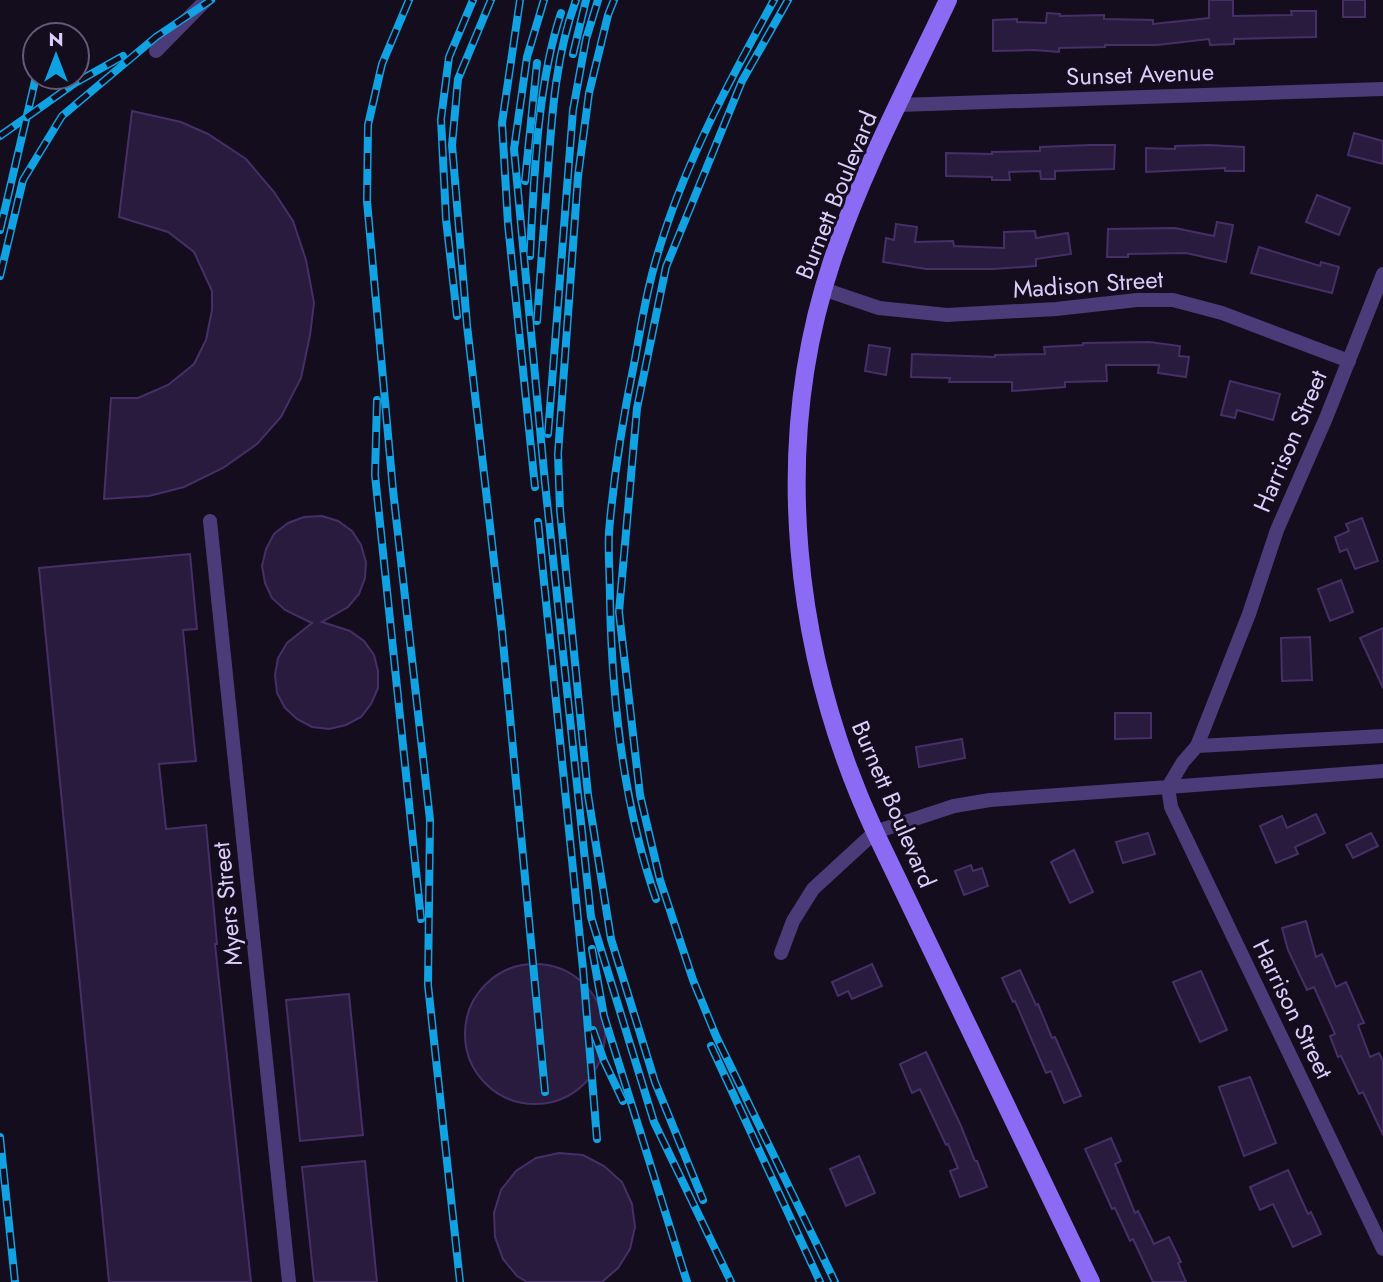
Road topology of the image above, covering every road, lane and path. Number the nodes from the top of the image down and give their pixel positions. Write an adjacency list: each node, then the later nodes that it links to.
1 (206, 0): 3 (street)
2 (948, 0): 5 (main road, Burnett Boulevard)
3 (156, 51)
4 (1383, 89): 5 (street, Sunset Avenue)
5 (899, 104): 7 (main road, Burnett Boulevard)
6 (1383, 274): 8 (street, Harrison Street)
7 (823, 289): 8 (street, Madison Street); 14 (main road, Burnett Boulevard)
8 (1349, 361): 11 (street, Harrison Street)
9 (210, 521): 17 (street, Myers Street)
10 (1383, 736): 11 (street)
11 (1197, 746): 13 (street, Harrison Street)
12 (1383, 771): 13 (street)
13 (1168, 787): 14 (street); 16 (street, Harrison Street)
14 (875, 832): 15 (street); 18 (main road, Burnett Boulevard)
15 (782, 953)
16 (1383, 1250)
17 (289, 1282)
18 (1091, 1282)

